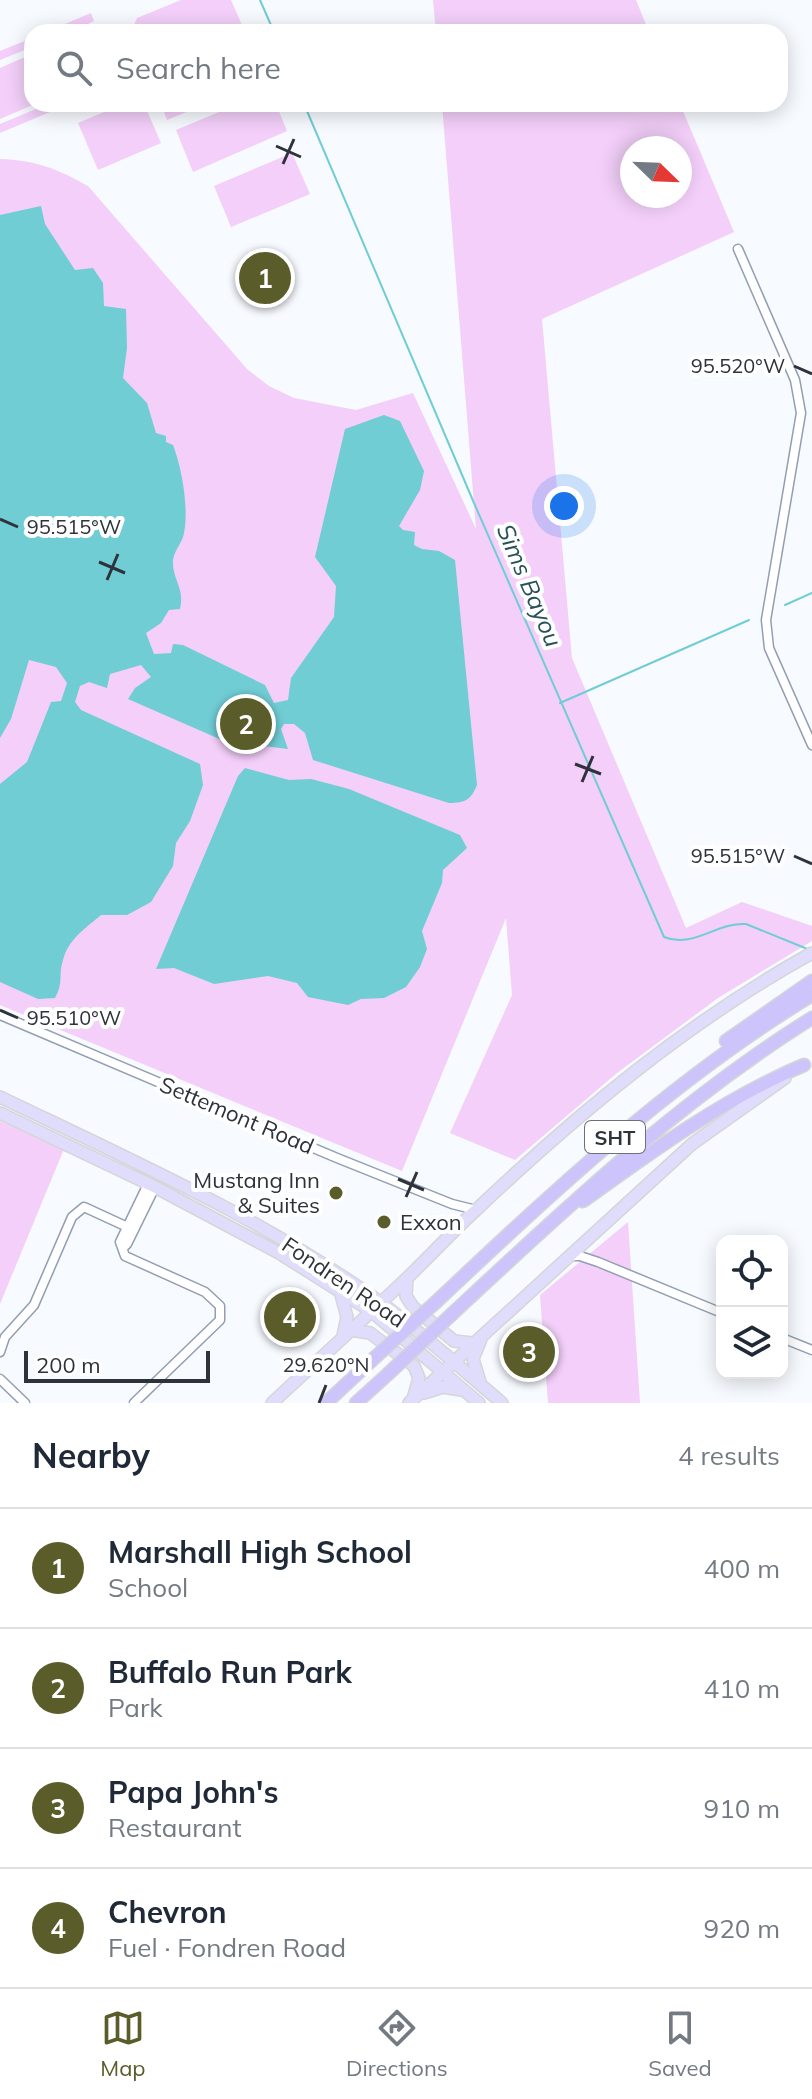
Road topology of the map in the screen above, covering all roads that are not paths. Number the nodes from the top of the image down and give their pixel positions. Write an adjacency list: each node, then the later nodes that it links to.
1 (738, 249): 2 (street)
2 (812, 745)
3 (812, 953): 16 (main road)
4 (812, 981): 12 (highway)
5 (812, 995): 12 (highway, SHT)
6 (0, 1015): 16 (street, Settemont Road)
7 (812, 1018): 19 (highway, SHT)
8 (808, 1062): 18 (main road); 19 (highway)
9 (0, 1097): 11 (main road, Fondren Road)
10 (0, 1113): 13 (main road, Fondren Road)
11 (63, 1127): 13 (main road); 14 (main road, Fondren Road)
12 (623, 1130): 40 (highway, SHT, bridge)
13 (57, 1139): 15 (main road, Fondren Road)
14 (158, 1174): 15 (main road); 20 (main road, Fondren Road)
15 (152, 1185): 17 (street); 20 (main road, Fondren Road)
16 (476, 1210): 23 (main road)
17 (130, 1229): 33 (street); 42 (street)
18 (591, 1234): 21 (main road); 22 (street)
19 (532, 1238): 44 (highway, SHT, bridge)
20 (282, 1248): 24 (main road, Fondren Road); 25 (main road, Fondren Road)
21 (569, 1256): 22 (street); 28 (main road)
22 (598, 1262): 27 (street)
23 (407, 1278): 24 (main road); 26 (main road); 31 (main road)
24 (358, 1288): 26 (main road, Fondren Road)
25 (340, 1290): 26 (main road, Fondren Road); 29 (main road)
26 (376, 1307): 29 (main road); 34 (main road, Fondren Road); 35 (main road, Fondren Road)
27 (716, 1311)
28 (485, 1332): 31 (main road); 37 (main road)
29 (346, 1334): 39 (main road); 43 (main road)
30 (788, 1340): 32 (street)
31 (472, 1343): 34 (main road)
32 (812, 1350)
33 (0, 1352)
34 (453, 1362): 35 (main road); 37 (main road, Fondren Road)
35 (443, 1372): 38 (main road, Fondren Road); 39 (main road)
36 (0, 1379): 41 (street)
37 (482, 1387): 46 (main road, Fondren Road)
38 (466, 1392): 39 (main road); 45 (main road, Fondren Road)
39 (411, 1401)
40 (327, 1402)
41 (25, 1403)
42 (134, 1403)
43 (272, 1403)
44 (356, 1403)
45 (479, 1403)
46 (502, 1403)

